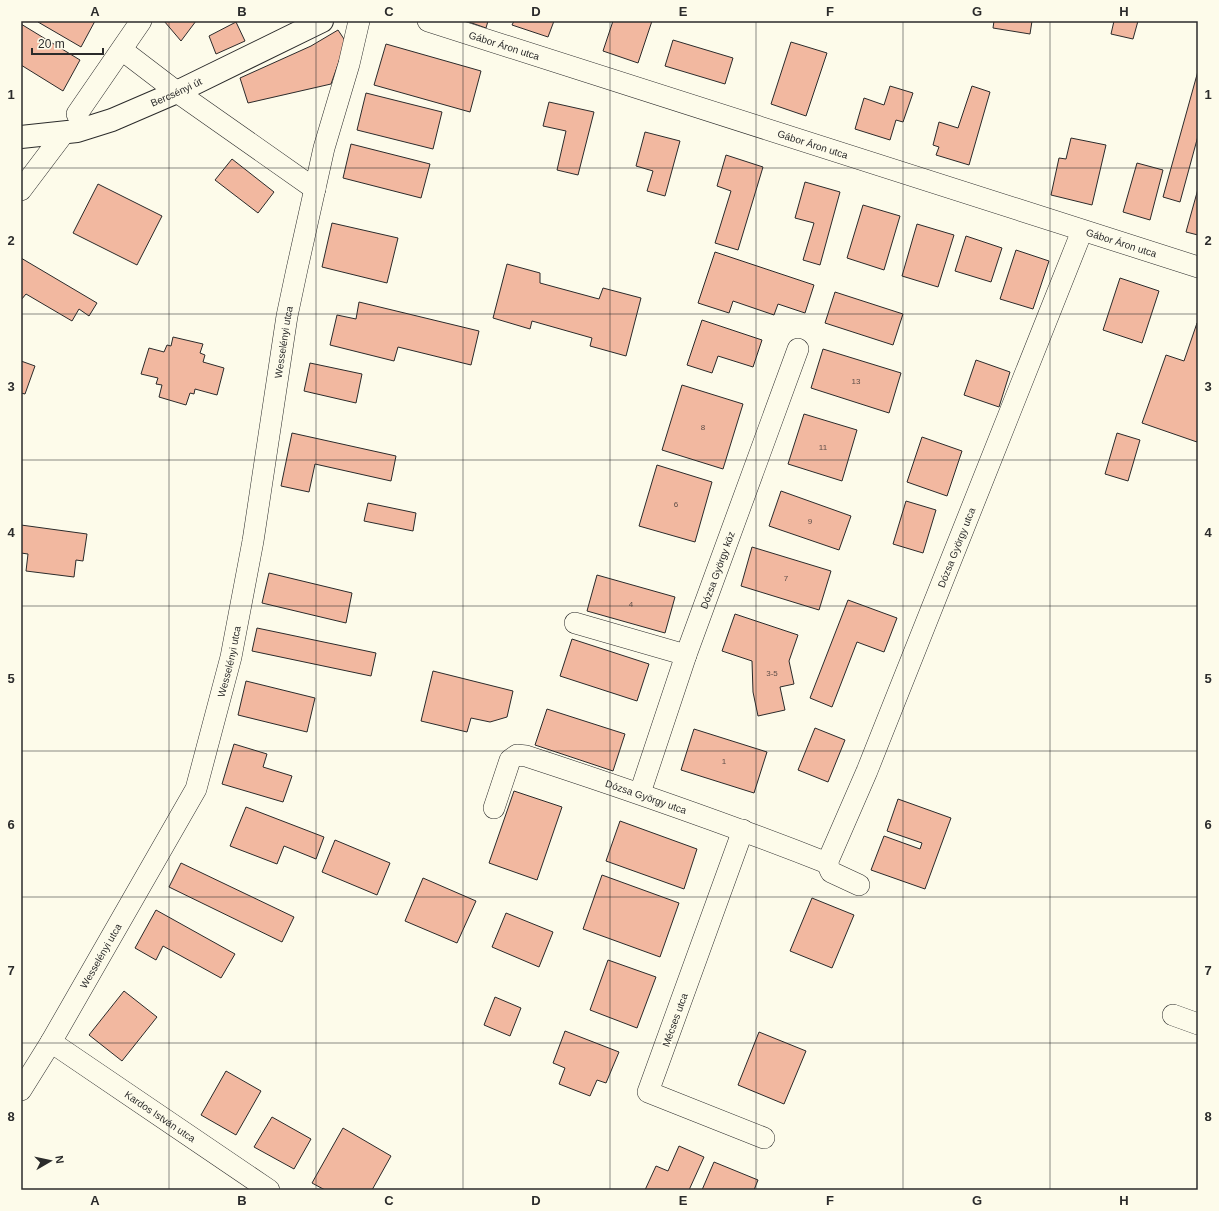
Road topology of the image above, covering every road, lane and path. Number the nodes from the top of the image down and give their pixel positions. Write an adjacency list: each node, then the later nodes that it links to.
1 (141, 21): 5 (street)
2 (322, 21): 6 (street, Bercsényi út)
3 (359, 21): 10 (street, Wesselényi utca)
4 (428, 21): 12 (street, Gábor Áron utca)
5 (122, 50): 6 (street); 7 (street)
6 (177, 92): 8 (street, Bercsényi út); 10 (street)
7 (77, 114)
8 (64, 133): 9 (street, Bercsényi út); 11 (street)
9 (21, 137)
10 (314, 189): 24 (street, Wesselényi utca)
11 (21, 190)
12 (1082, 231): 13 (street, Gábor Áron utca); 20 (street, Dózsa György utca)
13 (1198, 267)
14 (798, 349): 16 (street, Dózsa György köz)
15 (575, 623): 16 (street)
16 (686, 655): 17 (street, Dózsa György köz)
17 (640, 793): 18 (street, Dózsa György utca); 19 (street, Dózsa György utca)
18 (494, 808)
19 (743, 830): 20 (street, Dózsa György utca); 26 (street, Mécses utca)
20 (828, 863): 21 (street, Dózsa György utca)
21 (859, 885)
22 (1173, 1015): 23 (street)
23 (1198, 1024)
24 (51, 1042): 25 (street, Wesselényi utca); 27 (street, Kardos István utca)
25 (21, 1090)
26 (764, 1138)
27 (269, 1190)

